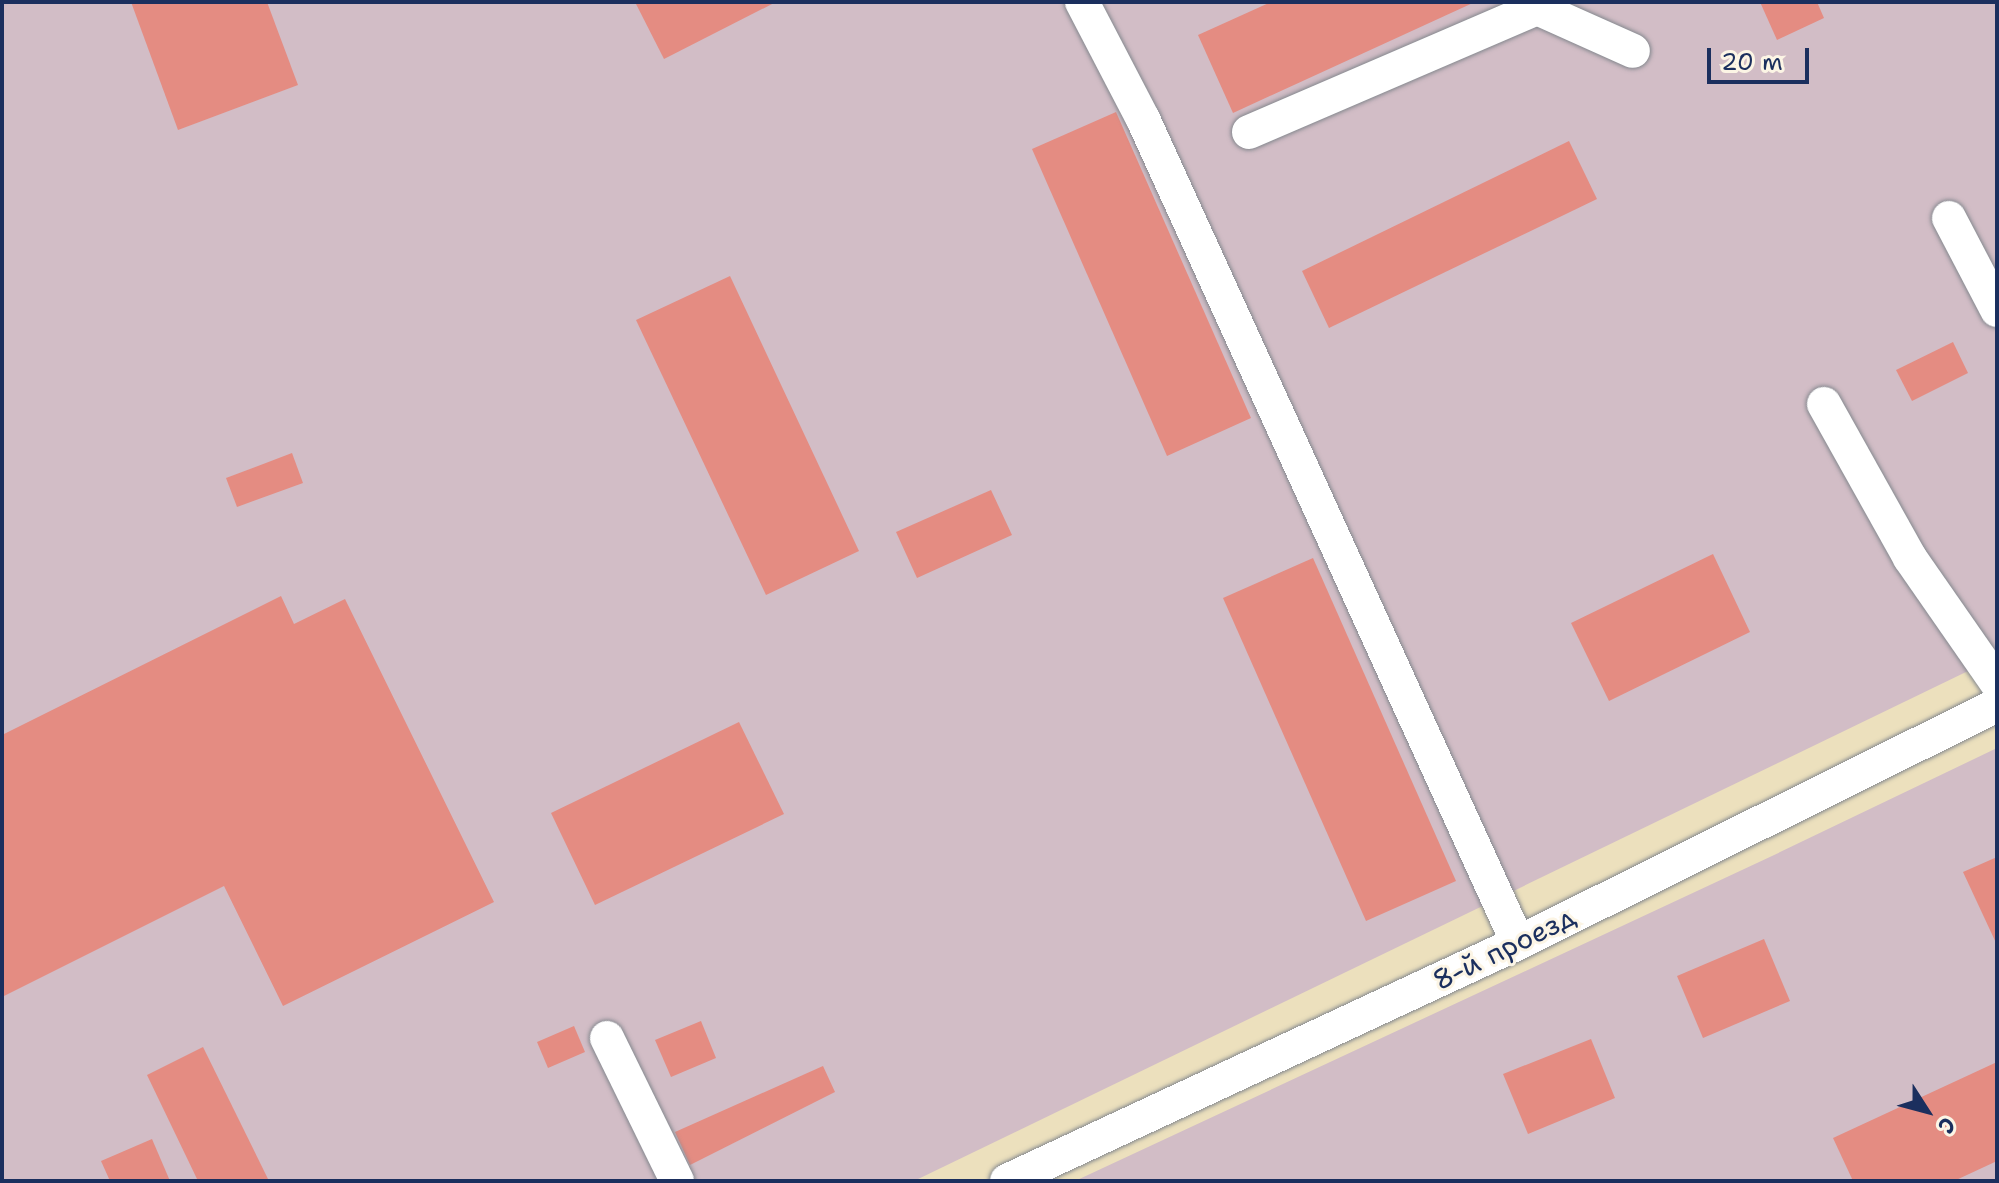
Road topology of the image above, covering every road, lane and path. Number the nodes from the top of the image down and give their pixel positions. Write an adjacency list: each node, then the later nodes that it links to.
1 (1091, 5): 10 (street)
2 (1536, 5): 3 (street); 4 (street)
3 (1633, 51)
4 (1249, 132)
5 (1949, 218): 6 (street)
6 (1997, 310)
7 (1824, 404): 8 (street)
8 (1997, 683)
9 (1997, 705): 10 (street, 8-й проезд)
10 (1518, 943): 13 (street, 8-й проезд)
11 (607, 1038): 12 (street)
12 (677, 1181)
13 (1007, 1181)

